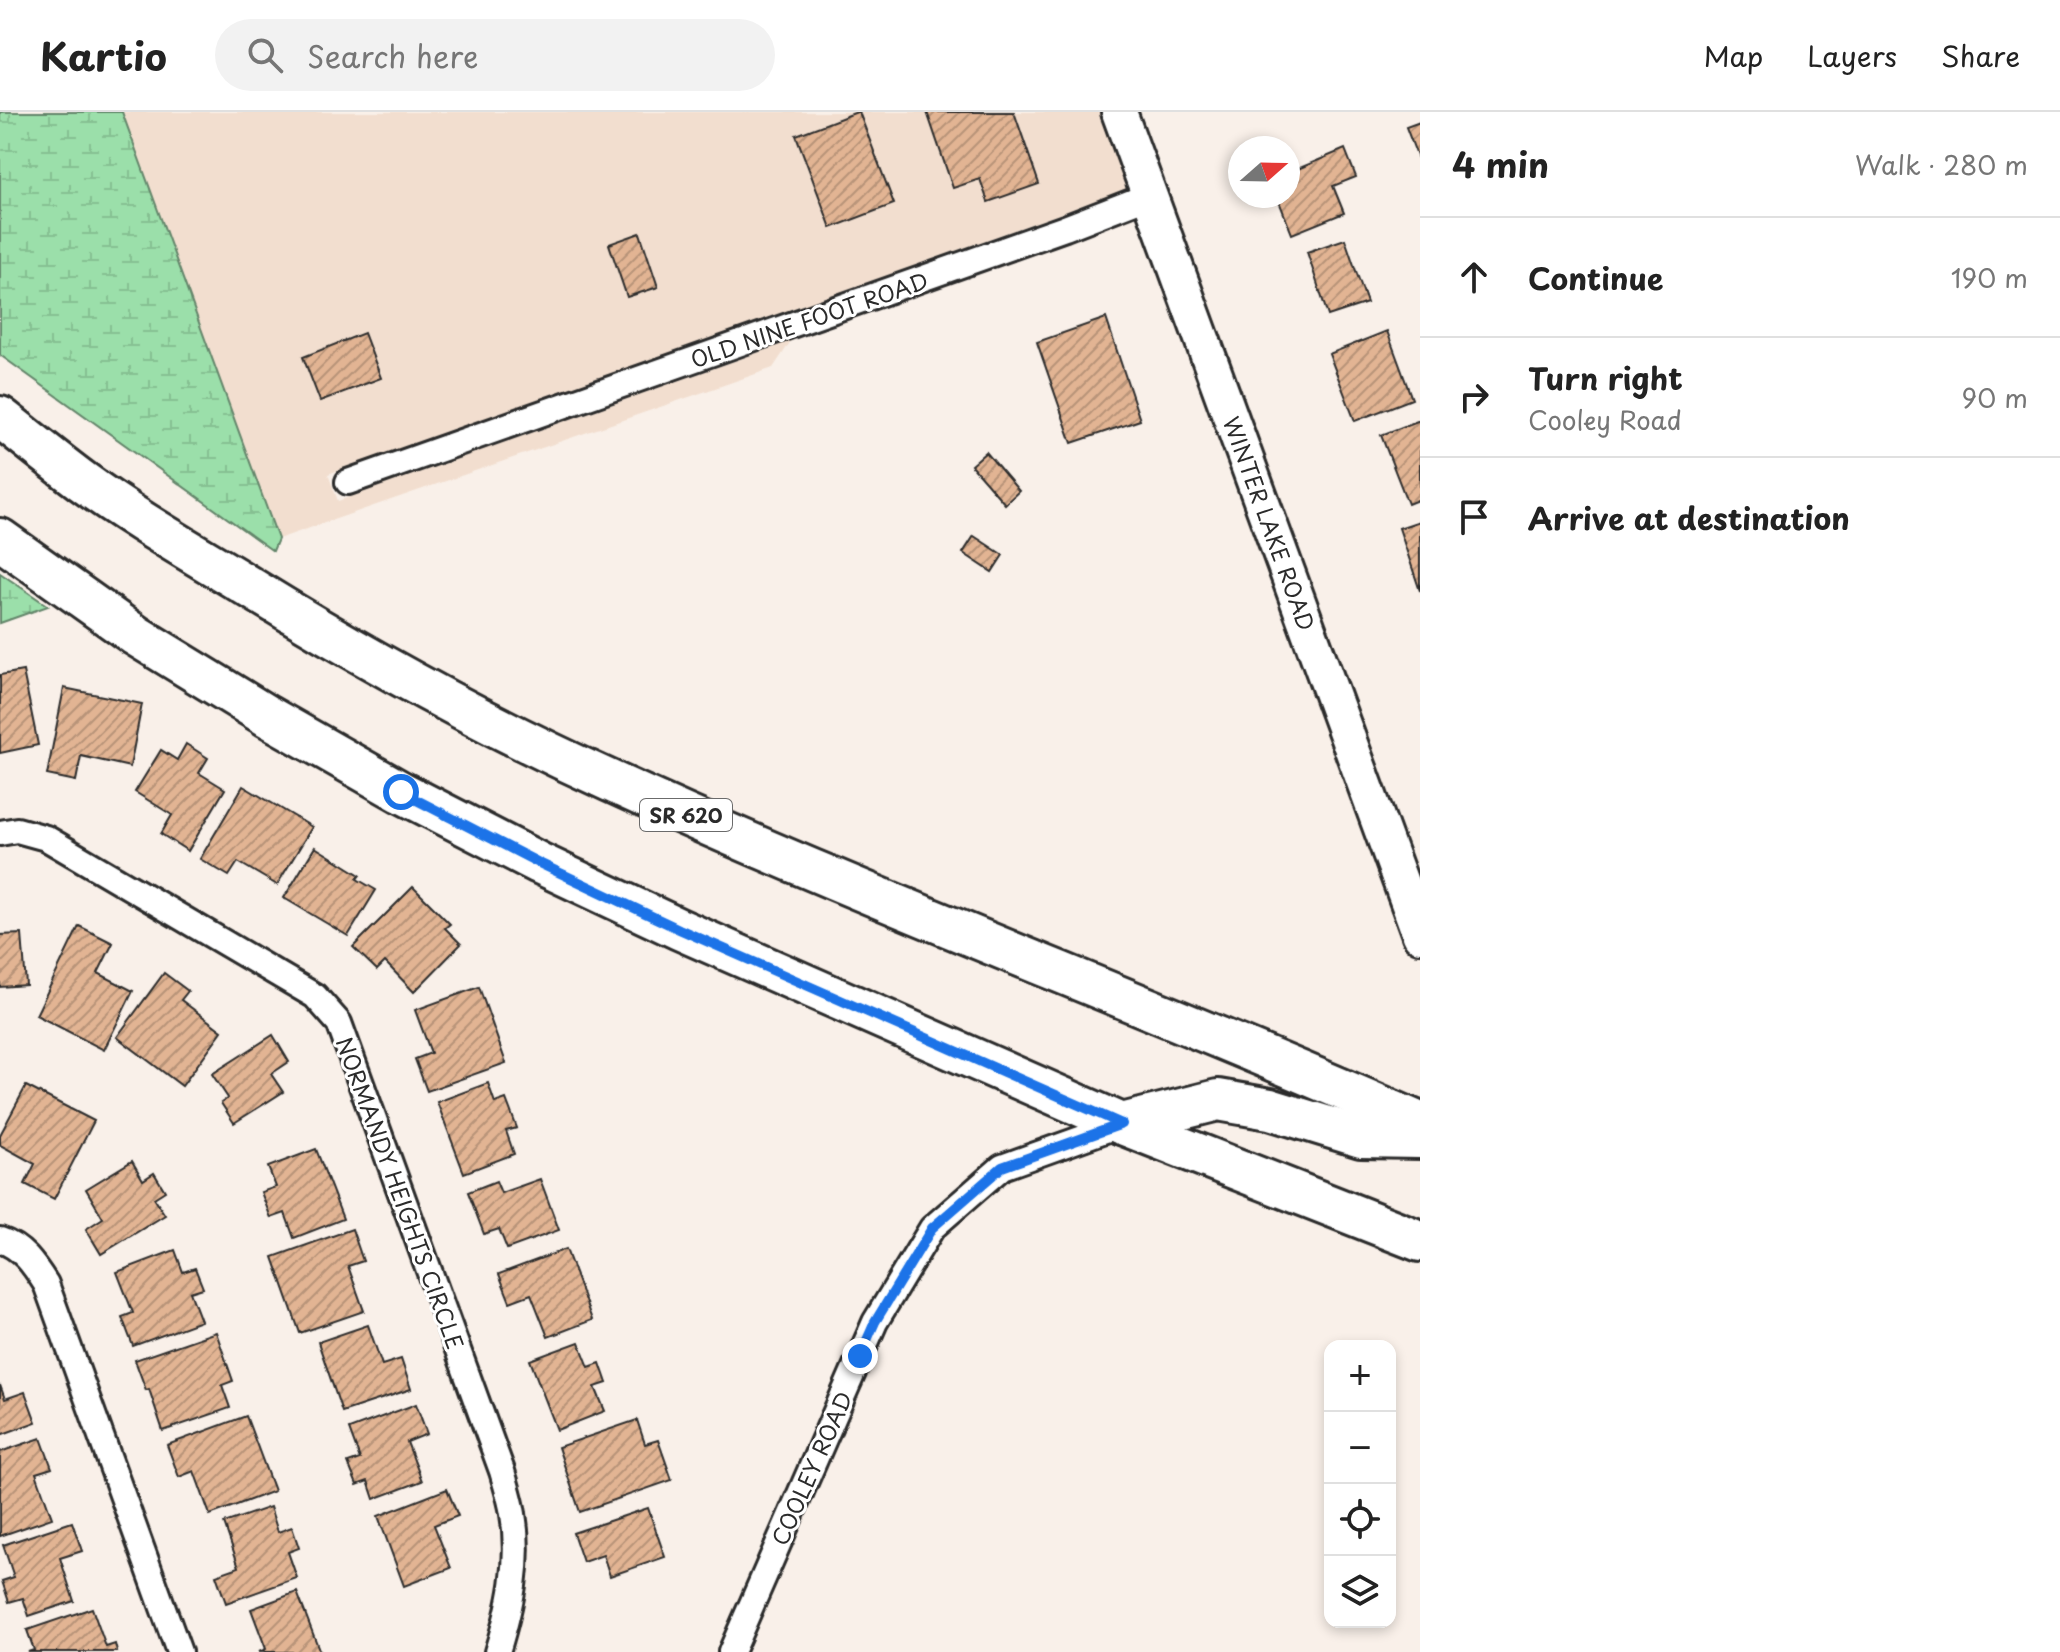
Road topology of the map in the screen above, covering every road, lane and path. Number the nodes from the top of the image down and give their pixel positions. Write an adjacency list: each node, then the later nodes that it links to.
1 (1119, 112): 2 (street, WINTER LAKE ROAD)
2 (1150, 195): 4 (street, OLD NINE FOOT ROAD); 7 (street, WINTER LAKE ROAD)
3 (0, 417): 8 (main road, SR 620)
4 (348, 482)
5 (0, 539): 9 (main road)
6 (0, 833): 14 (street, NORMANDY HEIGHTS CIRCLE)
7 (1420, 935)
8 (1420, 1123)
9 (1122, 1124): 10 (main road); 12 (main road); 15 (street, COOLEY ROAD)
10 (1420, 1138)
11 (0, 1240): 13 (street)
12 (1420, 1241)
13 (179, 1652)
14 (497, 1652)
15 (731, 1652)

